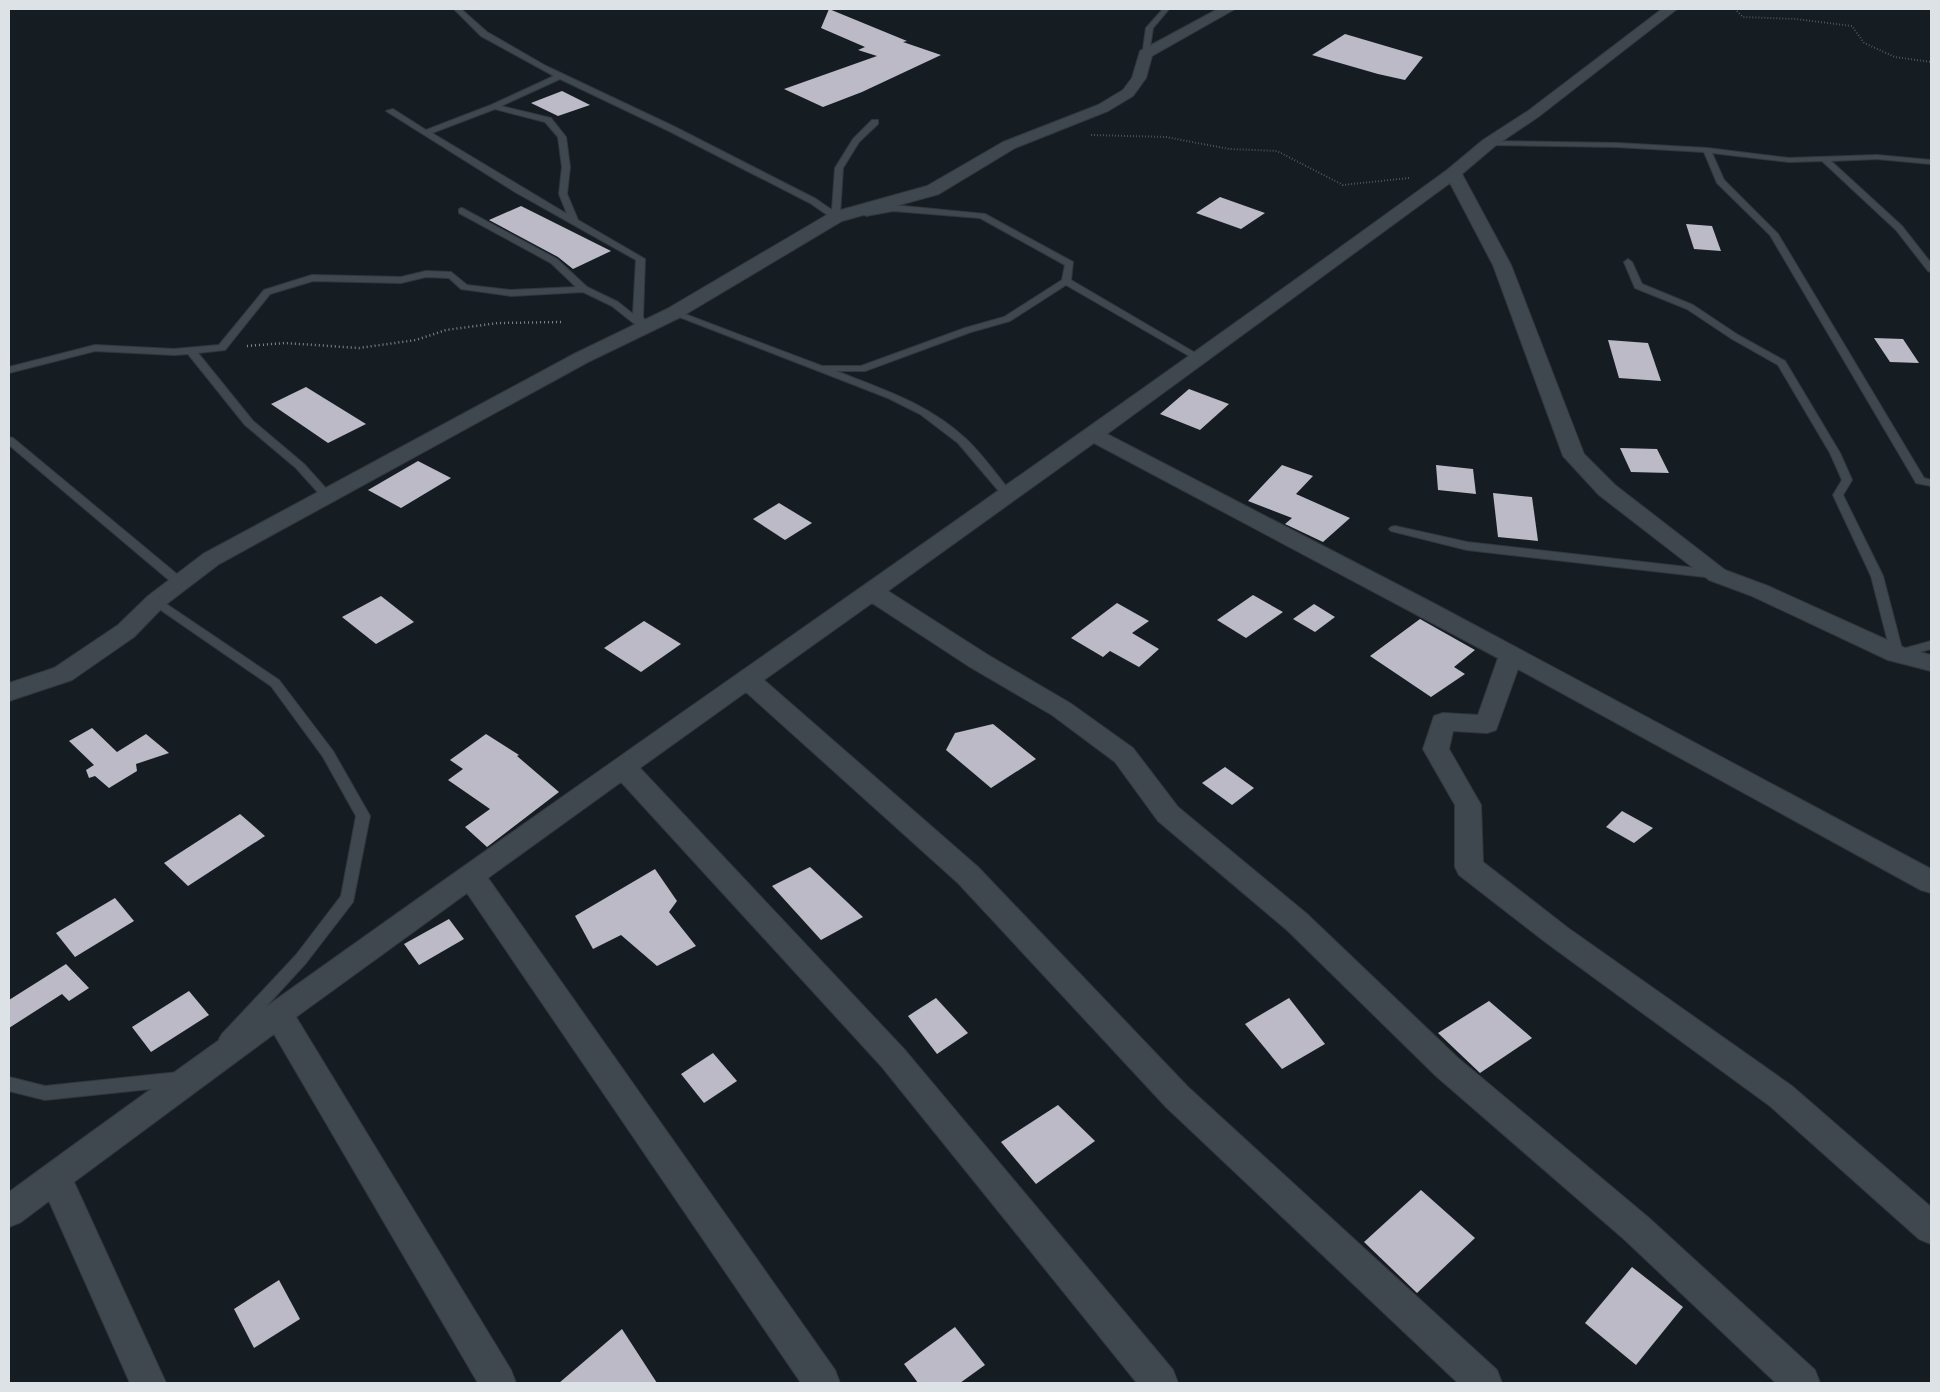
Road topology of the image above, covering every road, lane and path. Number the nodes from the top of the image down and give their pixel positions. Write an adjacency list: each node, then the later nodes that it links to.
1 (457, 9): 8 (lane)
2 (1166, 9): 6 (lane)
3 (1228, 9): 6 (street)
4 (1670, 9): 14 (street)
5 (1736, 9): 7 (path)
6 (1145, 54): 12 (street)
7 (1931, 62)
8 (560, 76): 9 (lane); 20 (lane)
9 (494, 107): 13 (lane); 21 (lane)
10 (390, 111): 13 (lane)
11 (875, 122): 20 (lane)
12 (1043, 131): 18 (path); 20 (street)
13 (425, 133): 21 (lane)
14 (1489, 143): 15 (lane); 18 (street)
15 (1707, 150): 16 (lane); 36 (lane)
16 (1824, 159): 17 (lane); 23 (lane)
17 (1931, 162)
18 (1453, 173): 31 (street); 42 (street)
19 (462, 212): 25 (lane)
20 (836, 217): 24 (lane); 26 (street)
21 (574, 220): 28 (lane)
22 (1628, 262): 48 (lane)
23 (1931, 269)
24 (1066, 281): 31 (lane); 32 (lane)
25 (584, 289): 28 (lane); 29 (lane)
26 (674, 313): 28 (street); 32 (lane)
27 (561, 322): 29 (path)
28 (645, 328): 40 (street)
29 (222, 348): 30 (lane)
30 (191, 351): 33 (lane); 40 (lane)
31 (1199, 358): 34 (street)
32 (814, 367): 39 (lane)
33 (9, 370)
34 (1092, 434): 39 (street); 47 (street)
35 (9, 440): 43 (lane)
36 (1920, 481): 37 (lane); 38 (lane)
37 (1931, 483)
38 (1931, 488)
39 (1007, 494): 44 (street)
40 (327, 496): 43 (street)
41 (1395, 530): 42 (lane)
42 (1717, 574): 48 (street)
43 (180, 582): 45 (street)
44 (872, 592): 50 (street); 66 (street)
45 (156, 601): 51 (street); 56 (lane)
46 (1931, 645): 48 (lane)
47 (1511, 654): 54 (street); 60 (street)
48 (1897, 654): 49 (street)
49 (1931, 663)
50 (748, 680): 52 (street); 65 (street)
51 (9, 692)
52 (624, 768): 53 (street); 64 (street)
53 (471, 876): 55 (street); 63 (street)
54 (1931, 882)
55 (278, 1014): 56 (street); 62 (street)
56 (191, 1078): 57 (lane); 58 (street)
57 (9, 1084)
58 (55, 1177): 59 (street); 61 (street)
59 (9, 1211)
60 (1931, 1228)
61 (148, 1383)
62 (498, 1383)
63 (822, 1383)
64 (1160, 1383)
65 (1484, 1383)
66 (1802, 1383)

